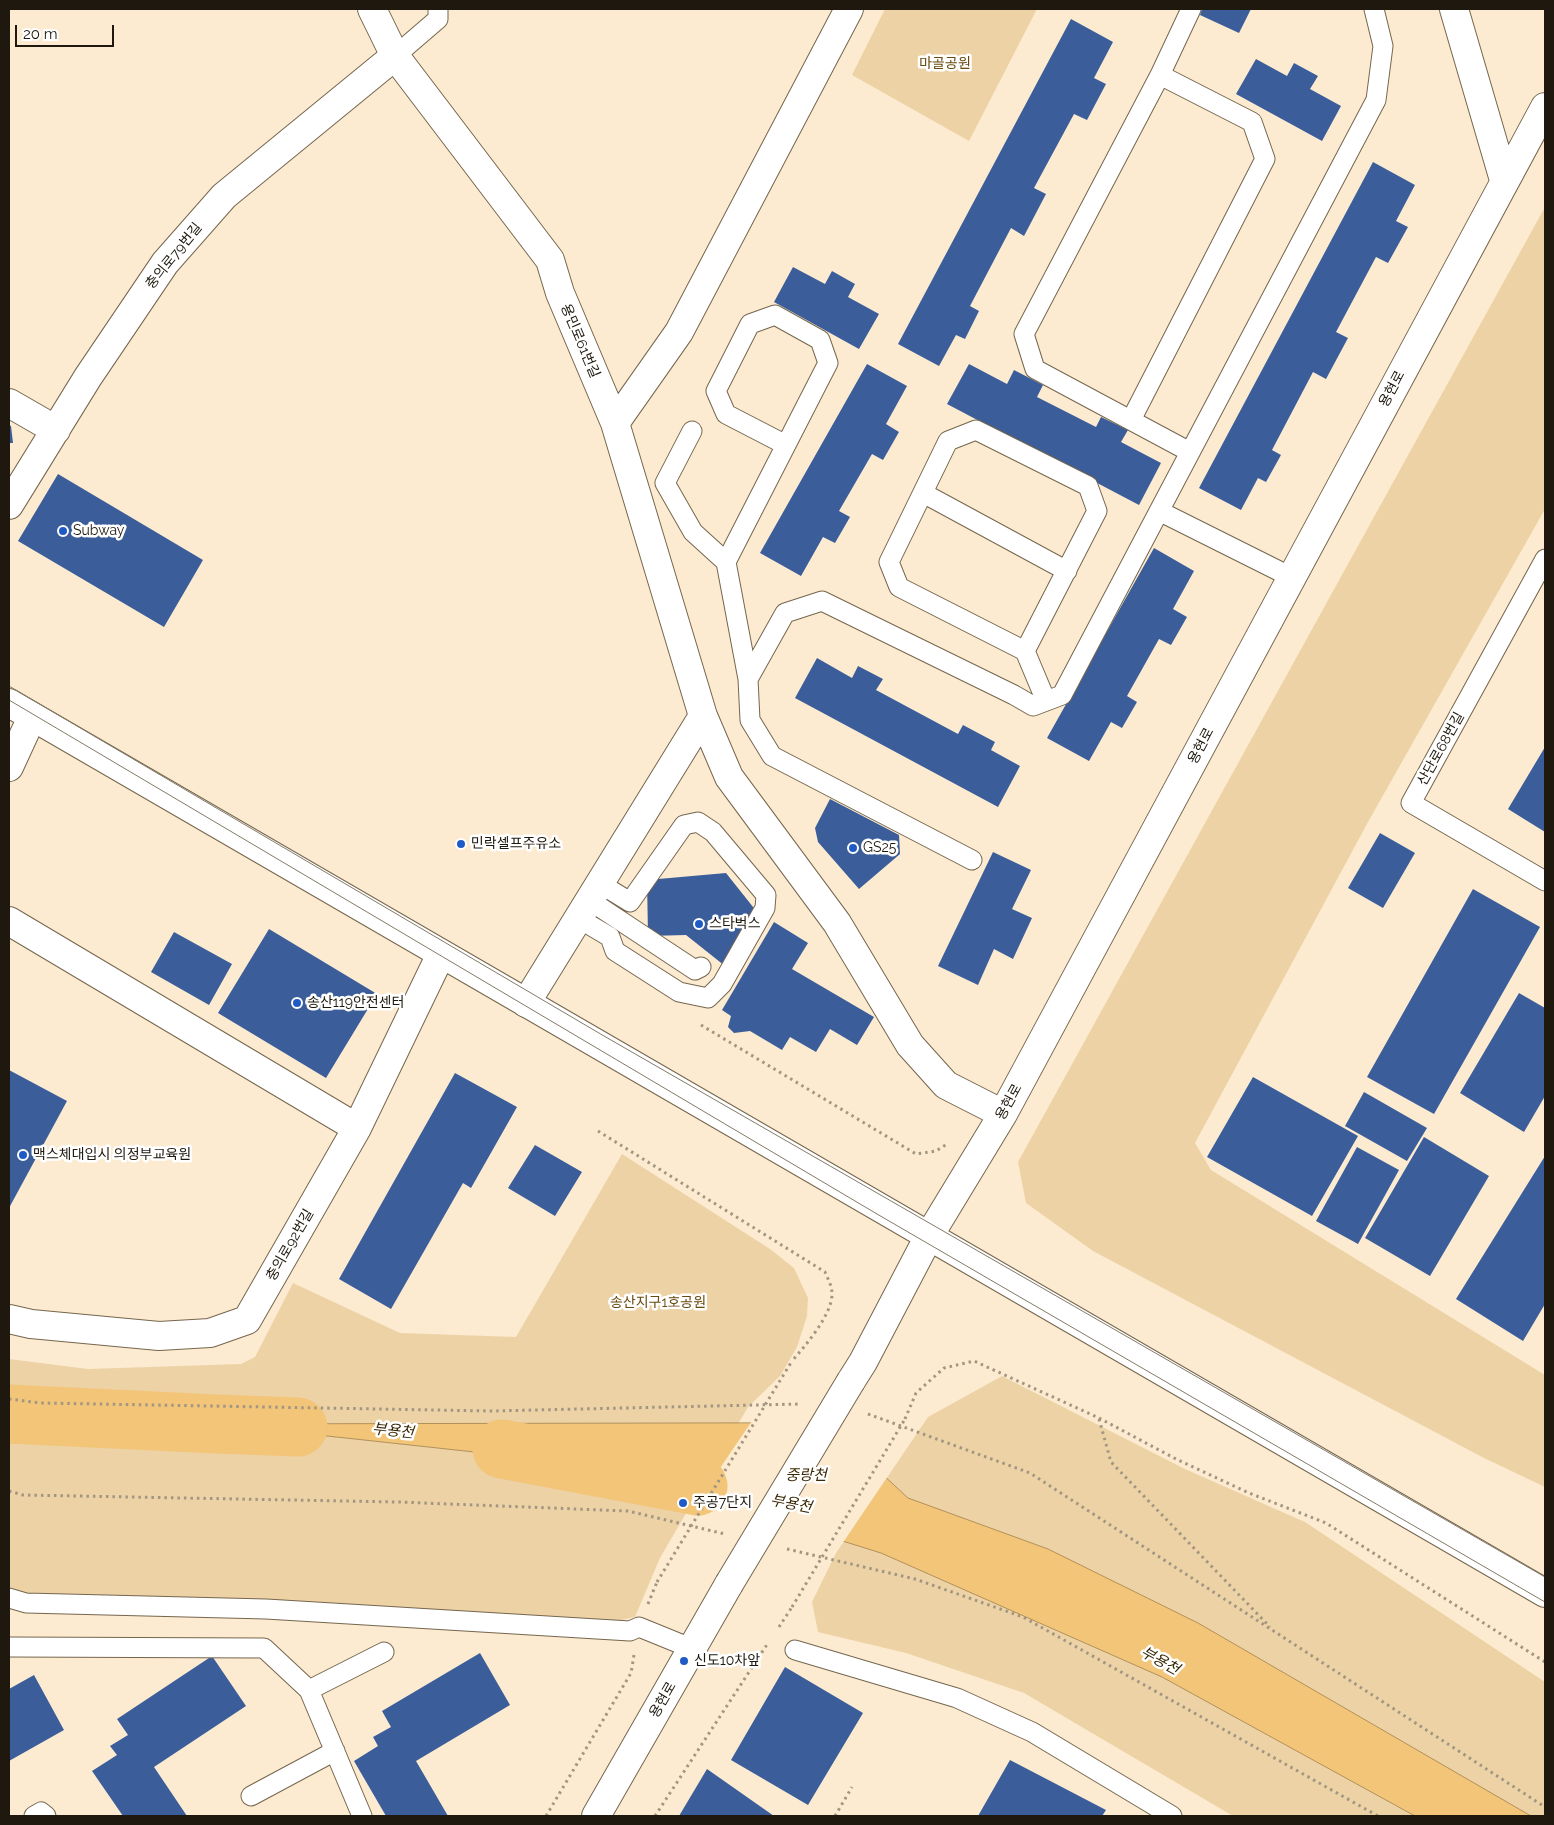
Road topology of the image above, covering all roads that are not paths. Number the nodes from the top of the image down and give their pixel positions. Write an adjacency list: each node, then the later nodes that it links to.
1 (372, 9): 7 (street, 용민로61번길)
2 (438, 9): 7 (lane)
3 (849, 9): 13 (street)
4 (1191, 9): 8 (lane)
5 (1374, 9): 17 (lane)
6 (1454, 9): 10 (street)
7 (395, 56): 13 (street, 용민로61번길); 14 (street, 충의로79번길)
8 (1160, 76): 12 (lane); 12 (lane)
9 (1545, 107): 10 (street, 용현로)
10 (1504, 180): 24 (street, 용현로)
11 (9, 403): 14 (street)
12 (1131, 420): 17 (lane)
13 (615, 424): 29 (street, 용민로61번길)
14 (56, 430): 19 (street, 충의로79번길)
15 (692, 430): 22 (lane)
16 (786, 445): 16 (lane); 22 (lane)
17 (1190, 452): 20 (lane)
18 (923, 493): 23 (lane); 23 (lane); 25 (lane)
19 (9, 504)
20 (1159, 511): 24 (lane); 27 (lane)
21 (1545, 559): 33 (lane, 산단로68번길)
22 (726, 562): 26 (lane)
23 (1067, 571): 25 (lane)
24 (1291, 577): 42 (street, 용현로)
25 (1025, 651): 27 (lane)
26 (748, 679): 27 (lane); 32 (lane)
27 (1046, 701)
28 (9, 703): 30 (street)
29 (703, 716): 34 (street); 42 (street, 용민로61번길)
30 (32, 717): 31 (street); 39 (street)
31 (9, 767)
32 (972, 860)
33 (1545, 881)
34 (589, 901): 35 (lane); 36 (lane); 38 (lane); 41 (street)
35 (630, 902): 36 (lane); 38 (lane)
36 (620, 920): 38 (lane); 40 (lane)
37 (9, 921): 43 (street)
38 (610, 937)
39 (441, 954): 41 (street); 43 (street, 충의로92번길)
40 (701, 967)
41 (526, 1003): 44 (street)
42 (1003, 1114): 44 (street, 용현로)
43 (357, 1128): 45 (street, 충의로92번길)
44 (929, 1236): 46 (street); 49 (street, 용현로, bridge)
45 (9, 1319)
46 (1545, 1593)
47 (9, 1598): 49 (lane)
48 (9, 1647): 52 (lane)
49 (693, 1649): 58 (street, 용현로)
50 (795, 1650): 59 (lane)
51 (384, 1652): 52 (lane)
52 (309, 1690): 53 (lane)
53 (335, 1751): 54 (lane); 55 (lane)
54 (251, 1796)
55 (358, 1815)
56 (34, 1816): 57 (lane)
57 (46, 1816)
58 (596, 1816)
59 (1172, 1816)

